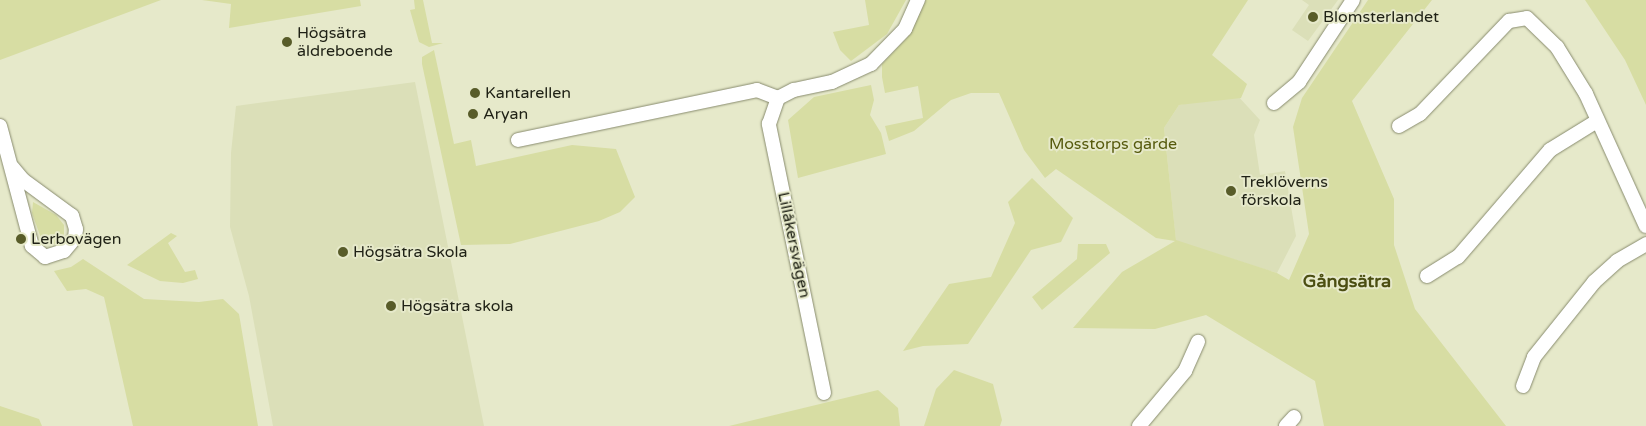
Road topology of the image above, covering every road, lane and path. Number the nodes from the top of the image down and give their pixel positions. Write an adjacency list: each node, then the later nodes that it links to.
1 (918, 0): 3 (street)
2 (1353, 0): 4 (street)
3 (778, 98): 8 (street); 15 (street, Lillåkersvägen)
4 (1274, 103)
5 (1597, 121): 6 (street); 10 (street); 12 (street)
6 (1399, 126)
7 (1, 133): 9 (street)
8 (518, 140)
9 (12, 168): 9 (street)
10 (1646, 226)
11 (1646, 244): 14 (street)
12 (1427, 276)
13 (1198, 342): 16 (street)
14 (1523, 386)
15 (824, 393)
16 (1139, 426)

